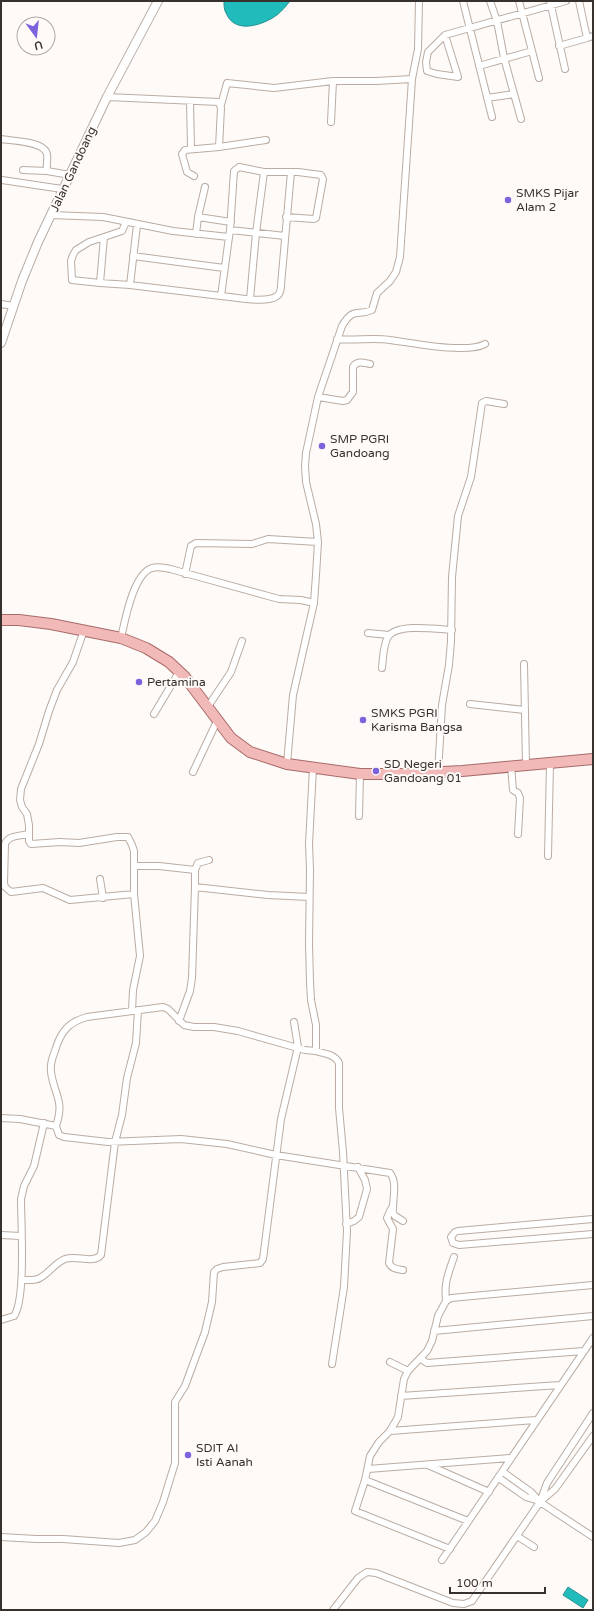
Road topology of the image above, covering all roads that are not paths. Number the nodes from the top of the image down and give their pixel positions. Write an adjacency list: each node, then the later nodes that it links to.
1 (158, 1): 23 (street, Jalan Gandoang)
2 (419, 1): 20 (street)
3 (462, 1): 11 (street)
4 (490, 1): 10 (street)
5 (519, 1): 9 (street)
6 (566, 1): 8 (street)
7 (579, 1): 13 (street)
8 (551, 3): 9 (street); 14 (street)
9 (524, 13): 10 (street); 15 (street)
10 (497, 21): 11 (street); 16 (street)
11 (470, 28): 12 (street); 17 (street)
12 (445, 35): 12 (street)
13 (590, 37): 14 (street)
14 (559, 46): 18 (street)
15 (532, 51): 16 (street); 19 (street)
16 (504, 58): 17 (street); 22 (street)
17 (479, 66): 24 (street)
18 (565, 69)
19 (540, 78)
20 (412, 79): 21 (street); 65 (street)
21 (333, 81): 26 (street); 29 (street)
22 (514, 94): 24 (street); 28 (street)
23 (107, 97): 25 (street); 38 (street, Jalan Gandoang)
24 (487, 98): 27 (street)
25 (190, 101): 26 (street); 33 (street)
26 (221, 105): 32 (street)
27 (492, 117)
28 (521, 120)
29 (331, 122)
30 (1, 139): 35 (street)
31 (266, 140): 32 (street)
32 (219, 147): 33 (street)
33 (191, 148): 39 (street)
34 (23, 170): 35 (street)
35 (47, 171): 38 (street)
36 (264, 172): 37 (street); 47 (street); 51 (street)
37 (292, 172): 45 (street); 45 (street)
38 (70, 175): 42 (street, Jalan Gandoang)
39 (194, 176)
40 (2, 180): 42 (street)
41 (205, 187): 44 (street)
42 (62, 189): 43 (street, Jalan Gandoang)
43 (51, 215): 46 (street); 64 (street, Jalan Gandoang)
44 (198, 217): 47 (street); 52 (street)
45 (286, 217): 54 (street)
46 (126, 222): 48 (street); 49 (street)
47 (231, 222): 50 (street)
48 (137, 225): 52 (street); 53 (street)
49 (124, 229): 53 (street); 55 (street)
50 (230, 230): 51 (street); 56 (street)
51 (256, 233): 54 (street); 62 (street)
52 (196, 234): 56 (street)
53 (135, 236): 57 (street)
54 (285, 236): 62 (street)
55 (104, 237): 59 (street); 59 (street)
56 (229, 237): 58 (street)
57 (133, 256): 58 (street); 60 (street)
58 (224, 268): 61 (street)
59 (100, 284): 60 (street)
60 (130, 285): 61 (street)
61 (221, 296): 62 (street)
62 (250, 299)
63 (1, 304): 64 (street)
64 (14, 306): 66 (street, Jalan Gandoang)
65 (337, 339): 67 (street); 69 (street)
66 (1, 343)
67 (485, 344)
68 (370, 364): 69 (street)
69 (318, 397): 71 (street)
70 (504, 404): 76 (street)
71 (318, 542): 72 (street); 73 (street)
72 (185, 574): 73 (street); 79 (street)
73 (314, 603): 91 (street)
74 (1, 620): 75 (main road)
75 (84, 630): 79 (main road); 99 (street)
76 (452, 630): 78 (street); 96 (street)
77 (368, 633): 78 (street)
78 (389, 635): 82 (street)
79 (121, 638): 83 (main road)
80 (242, 640): 85 (street)
81 (524, 664): 86 (street)
82 (382, 668)
83 (179, 672): 85 (main road); 87 (street)
84 (470, 704): 86 (street)
85 (207, 708): 88 (main road)
86 (524, 710): 92 (street)
87 (154, 714)
88 (217, 721): 91 (main road); 95 (street)
89 (593, 759): 90 (main road)
90 (550, 763): 92 (main road); 101 (street)
91 (287, 764): 94 (main road)
92 (526, 765): 93 (main road)
93 (511, 766): 96 (main road); 100 (street)
94 (313, 768): 97 (main road); 108 (street)
95 (193, 772)
96 (438, 773): 97 (main road)
97 (360, 774): 98 (street)
98 (359, 816)
99 (29, 834): 103 (street); 109 (street)
100 (518, 834)
101 (548, 856)
102 (209, 860): 104 (street)
103 (135, 866): 104 (street); 107 (street)
104 (195, 870): 106 (street)
105 (100, 879): 109 (street)
106 (195, 887): 108 (street); 111 (street)
107 (134, 894): 109 (street); 110 (street)
108 (309, 897): 114 (street)
109 (103, 898)
110 (135, 1011): 111 (street); 117 (street); 118 (street)
111 (179, 1021): 113 (street)
112 (294, 1022): 113 (street)
113 (298, 1047): 114 (street); 119 (street)
114 (316, 1051): 120 (street)
115 (1, 1118): 116 (street)
116 (44, 1123): 117 (street); 128 (street)
117 (56, 1126): 118 (street)
118 (115, 1142): 119 (street); 131 (street)
119 (276, 1155): 120 (street); 159 (street)
120 (343, 1164): 121 (street); 125 (street)
121 (358, 1167): 122 (street); 125 (street)
122 (393, 1206): 124 (street); 130 (street)
123 (593, 1219): 127 (street)
124 (403, 1221)
125 (346, 1224): 141 (street)
126 (1, 1234): 128 (street)
127 (593, 1234)
128 (21, 1236): 131 (street)
129 (454, 1257): 133 (street)
130 (403, 1270)
131 (22, 1280): 135 (street)
132 (593, 1285): 133 (street)
133 (446, 1301): 136 (street)
134 (593, 1316): 136 (street)
135 (1, 1320)
136 (434, 1331): 139 (street)
137 (593, 1338): 138 (street)
138 (584, 1351): 139 (street); 143 (street)
139 (421, 1359): 142 (street)
140 (390, 1362): 142 (street)
141 (332, 1364)
142 (408, 1371): 144 (street)
143 (560, 1385): 144 (street); 146 (street)
144 (401, 1396): 147 (street)
145 (593, 1413): 156 (street)
146 (536, 1420): 147 (street); 149 (street)
147 (390, 1431): 151 (street)
148 (593, 1436): 156 (street)
149 (511, 1458): 150 (street); 152 (street)
150 (426, 1465): 151 (street); 155 (street)
151 (368, 1469): 154 (street)
152 (503, 1472): 153 (street); 156 (street)
153 (498, 1478): 155 (street); 156 (street)
154 (365, 1480): 157 (street); 162 (street)
155 (489, 1492): 157 (street)
156 (540, 1502): 158 (street); 160 (street)
157 (468, 1521): 162 (street)
158 (517, 1536): 161 (street); 164 (street)
159 (1, 1537)
160 (593, 1537)
161 (534, 1547)
162 (450, 1549): 163 (street)
163 (442, 1560)
164 (333, 1610)

